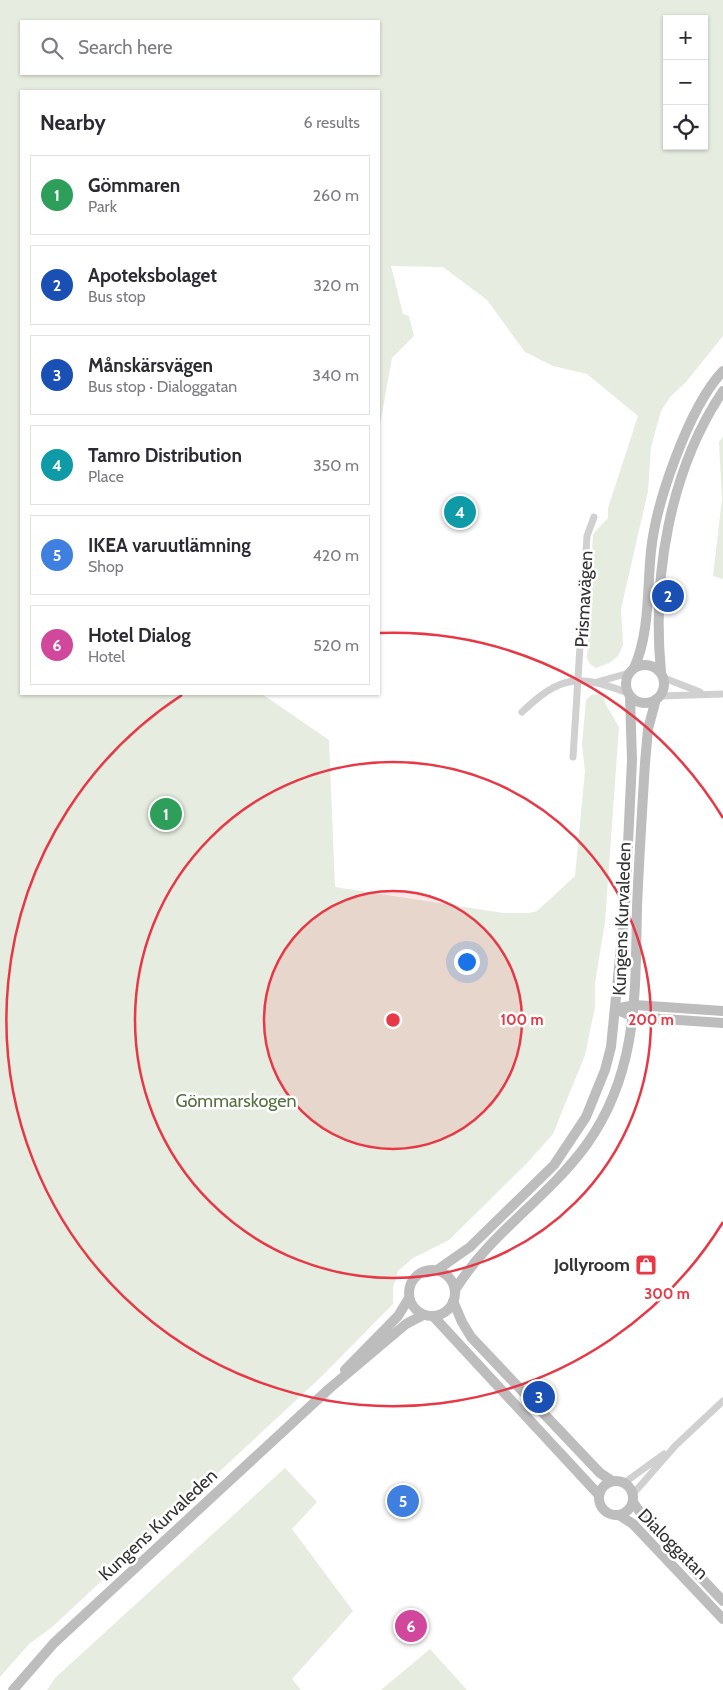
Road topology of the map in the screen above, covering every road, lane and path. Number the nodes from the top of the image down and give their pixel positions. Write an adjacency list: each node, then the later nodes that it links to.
1 (723, 371): 4 (street)
2 (723, 391): 5 (street)
3 (594, 517): 6 (street, Prismavägen)
4 (631, 670): 5 (street); 7 (street); 10 (street)
5 (662, 675): 8 (street); 11 (street)
6 (579, 681): 7 (street); 12 (street); 13 (street, Prismavägen)
7 (596, 682): 10 (street)
8 (706, 693): 9 (street); 11 (street)
9 (723, 694)
10 (629, 695): 11 (street); 15 (street, Kungens Kurvaleden)
11 (658, 698): 14 (street, Kungens Kurvaleden)
12 (522, 712)
13 (573, 757)
14 (635, 1005): 15 (street); 16 (street); 17 (street, Kungens Kurvaleden)
15 (615, 1009): 17 (street); 19 (street, Kungens Kurvaleden)
16 (723, 1011)
17 (634, 1017): 18 (street); 20 (street, Kungens Kurvaleden)
18 (723, 1023)
19 (437, 1270): 20 (street); 21 (street)
20 (455, 1290): 22 (street)
21 (409, 1298): 23 (street); 24 (street, Kungens Kurvaleden)
22 (454, 1302): 23 (street); 27 (street)
23 (428, 1315): 24 (street, Kungens Kurvaleden); 29 (street)
24 (330, 1388): 34 (street, Kungens Kurvaleden)
25 (723, 1401): 26 (street)
26 (676, 1445): 28 (street); 30 (street)
27 (612, 1482): 28 (street); 29 (street)
28 (624, 1483): 30 (street)
29 (599, 1495): 31 (street)
30 (633, 1498): 31 (street); 32 (street, Dialoggatan)
31 (619, 1515): 33 (street, Dialoggatan)
32 (723, 1600)
33 (723, 1619)
34 (13, 1690)

